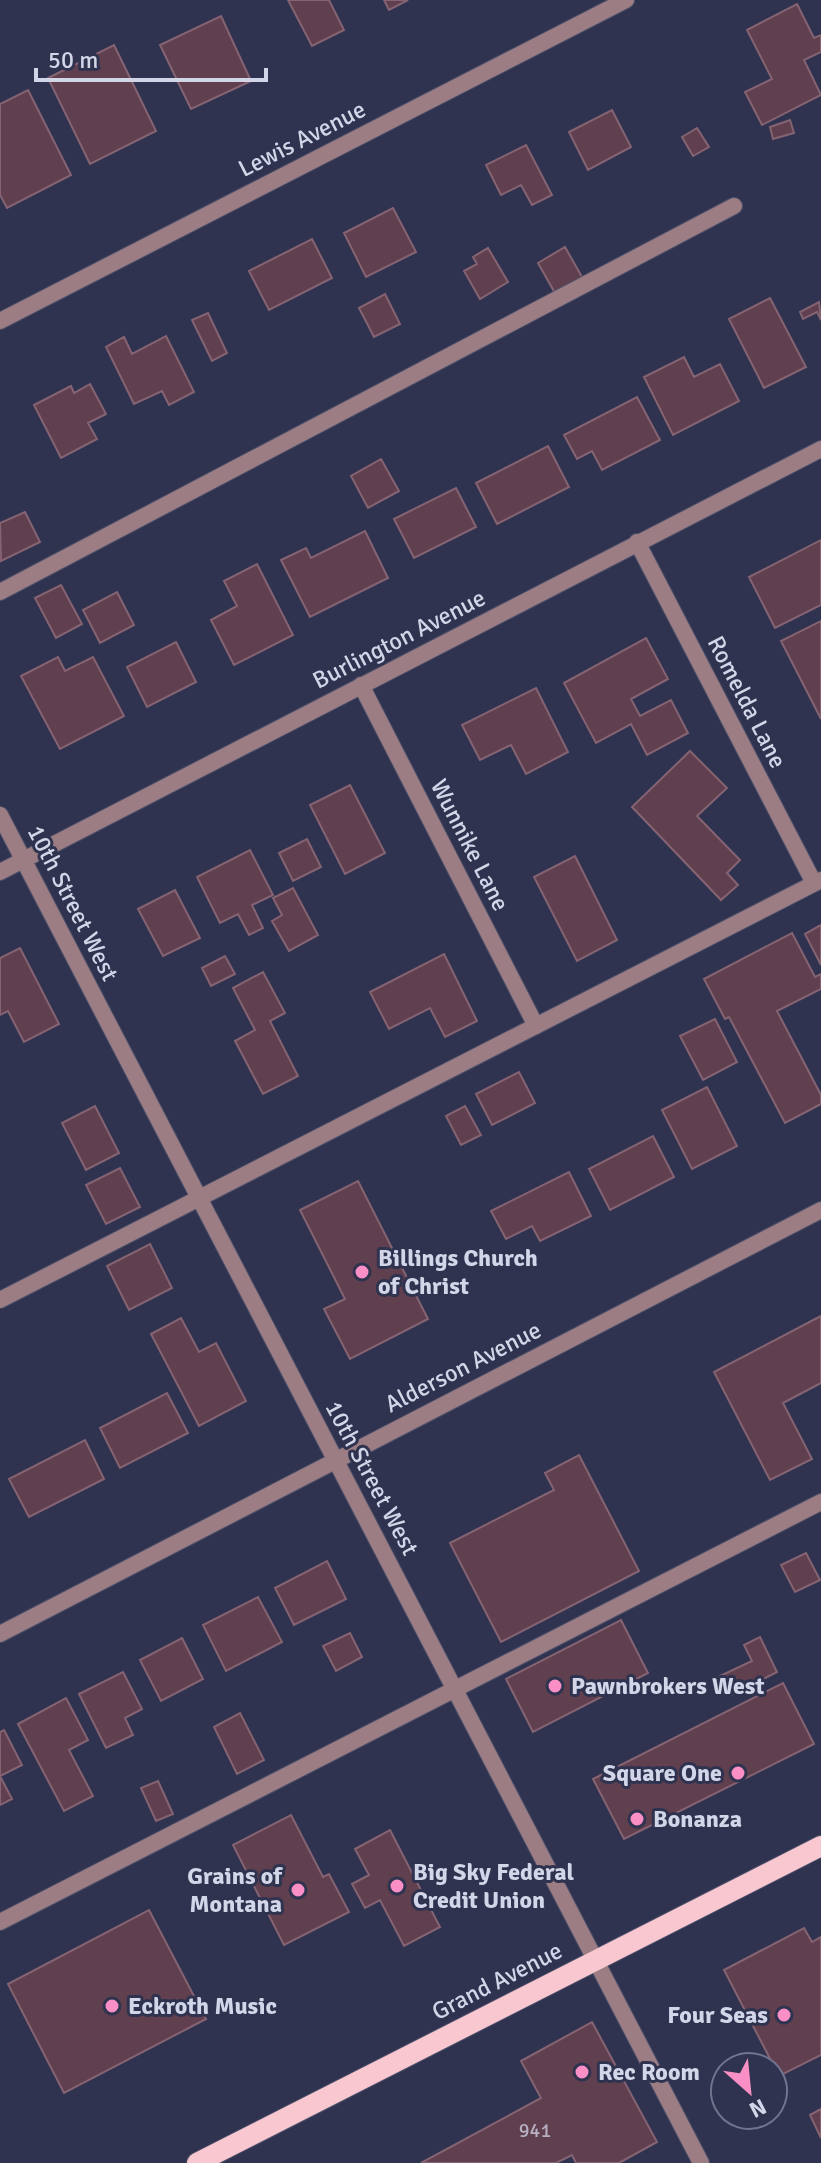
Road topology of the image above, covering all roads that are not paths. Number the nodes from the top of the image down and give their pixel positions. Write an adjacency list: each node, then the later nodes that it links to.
1 (626, 0): 3 (street, Lewis Avenue)
2 (734, 206): 6 (street)
3 (0, 321)
4 (821, 449): 5 (street, Burlington Avenue)
5 (637, 542): 7 (street, Burlington Avenue); 11 (street, Romelda Lane)
6 (0, 592)
7 (361, 685): 9 (street, Burlington Avenue); 12 (street, Wunnike Lane)
8 (0, 815): 9 (street, 10th Street West)
9 (23, 860): 10 (street, Burlington Avenue); 13 (street, 10th Street West)
10 (0, 872)
11 (818, 882): 12 (street)
12 (536, 1026): 13 (street)
13 (199, 1198): 15 (street); 16 (street, 10th Street West)
14 (821, 1210): 16 (street, Alderson Avenue)
15 (0, 1300)
16 (335, 1460): 18 (street, Alderson Avenue); 19 (street, 10th Street West)
17 (821, 1502): 19 (street)
18 (0, 1634)
19 (455, 1689): 21 (street); 22 (street, 10th Street West)
20 (821, 1846): 22 (main road, Grand Avenue)
21 (0, 1922)
22 (596, 1960): 23 (main road, Grand Avenue); 24 (street, 10th Street West)
23 (197, 2163)
24 (701, 2163)

